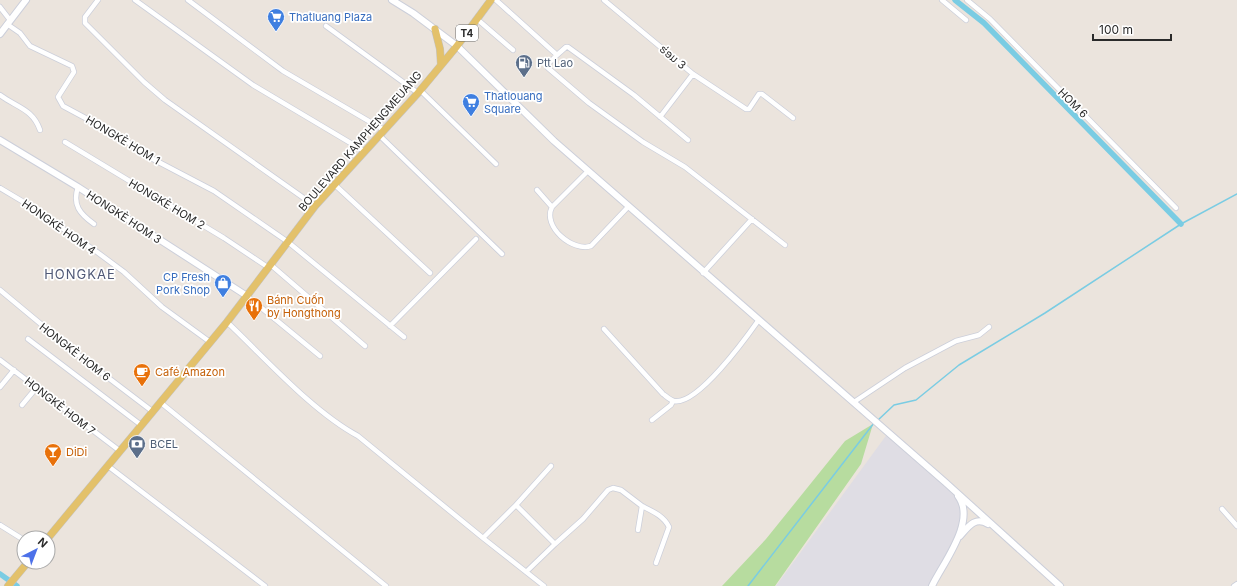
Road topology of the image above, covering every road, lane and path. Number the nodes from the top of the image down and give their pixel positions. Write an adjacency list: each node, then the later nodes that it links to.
1 (26, 0): 14 (main road)
2 (98, 0): 39 (street)
3 (136, 0): 32 (street)
4 (188, 0): 28 (street)
5 (392, 0): 16 (main road)
6 (491, 0): 12 (main road, BOULEVARD KAMPHENGMEUANG / T4)
7 (496, 0): 20 (street)
8 (604, 0): 22 (street, ຮ່ອມ 3)
9 (942, 0): 13 (street)
10 (967, 0): 42 (street, HOM 6)
11 (0, 7): 14 (street)
12 (477, 19): 18 (main road, BOULEVARD KAMPHENGMEUANG / T4); 19 (street)
13 (966, 20)
14 (9, 22): 17 (main road); 46 (street, HONGKÈ HOM 1)
15 (326, 26): 23 (street)
16 (435, 29): 18 (main road); 21 (main road)
17 (0, 34)
18 (457, 46): 21 (main road, BOULEVARD KAMPHENGMEUANG / T4); 34 (main road)
19 (513, 50)
20 (557, 55): 25 (street); 43 (street)
21 (441, 65): 23 (main road, BOULEVARD KAMPHENGMEUANG / T4)
22 (693, 74): 25 (street); 26 (street, ຮ່ອມ 3)
23 (419, 91): 28 (main road, BOULEVARD KAMPHENGMEUANG / T4); 33 (street)
24 (0, 95): 27 (street)
25 (660, 117): 30 (street)
26 (793, 118)
27 (40, 130)
28 (381, 133): 32 (main road, BOULEVARD KAMPHENGMEUANG / T4); 48 (street)
29 (0, 140): 36 (main road, HONGKÈ HOM 3)
30 (688, 140)
31 (65, 142): 49 (street, HONGKÈ HOM 2)
32 (364, 151): 35 (main road, BOULEVARD KAMPHENGMEUANG / T4)
33 (496, 164)
34 (588, 171): 40 (street); 41 (main road)
35 (334, 184): 39 (main road, BOULEVARD KAMPHENGMEUANG / T4); 51 (street)
36 (78, 187): 44 (street); 53 (main road, HONGKÈ HOM 3)
37 (0, 188): 61 (street, HONGKÈ HOM 4)
38 (537, 190): 40 (street)
39 (315, 206): 46 (main road, BOULEVARD KAMPHENGMEUANG / T4)
40 (552, 207): 41 (street)
41 (628, 207): 50 (main road)
42 (1176, 208)
43 (752, 219): 47 (street); 50 (street)
44 (94, 224)
45 (476, 239): 56 (street)
46 (288, 242): 49 (main road, BOULEVARD KAMPHENGMEUANG / T4); 56 (street)
47 (785, 245)
48 (502, 254)
49 (270, 266): 53 (main road, BOULEVARD KAMPHENGMEUANG / T4); 62 (street, HONGKÈ HOM 2)
50 (704, 272): 54 (main road)
51 (430, 273)
52 (0, 290): 72 (street, HONGKÈ HOM 6)
53 (247, 296): 55 (main road, BOULEVARD KAMPHENGMEUANG / T4); 63 (street)
54 (758, 321): 68 (street); 70 (main road)
55 (227, 322): 61 (main road, BOULEVARD KAMPHENGMEUANG / T4); 88 (street)
56 (390, 326): 59 (street)
57 (989, 327): 70 (street)
58 (604, 329): 68 (street)
59 (404, 337)
60 (28, 338): 74 (street)
61 (210, 342): 69 (main road, BOULEVARD KAMPHENGMEUANG / T4)
62 (366, 346)
63 (320, 356)
64 (0, 360): 65 (street, HONGKÈ HOM 7)
65 (14, 370): 66 (street); 67 (street, HONGKÈ HOM 7)
66 (0, 386)
67 (37, 387): 71 (street); 75 (street, HONGKÈ HOM 7)
68 (673, 401): 73 (street)
69 (160, 402): 72 (main road, BOULEVARD KAMPHENGMEUANG / T4); 97 (street)
70 (854, 402): 78 (main road)
71 (22, 405)
72 (152, 411): 74 (main road, BOULEVARD KAMPHENGMEUANG / T4)
73 (652, 420)
74 (140, 425): 75 (main road, BOULEVARD KAMPHENGMEUANG / T4)
75 (120, 451): 76 (main road, BOULEVARD KAMPHENGMEUANG / T4)
76 (108, 466): 84 (main road, BOULEVARD KAMPHENGMEUANG / T4); 96 (street)
77 (551, 466): 79 (street)
78 (944, 482): 86 (main road); 89 (main road)
79 (516, 505): 88 (street); 90 (street)
80 (642, 506): 85 (street); 90 (street); 91 (street)
81 (1222, 509): 83 (street)
82 (0, 525): 87 (street)
83 (1237, 526)
84 (55, 530)
85 (638, 530)
86 (1000, 532): 89 (main road); 100 (main road)
87 (16, 535)
88 (483, 538): 93 (street)
89 (956, 540): 99 (main road)
90 (555, 544): 93 (street)
91 (656, 563)
92 (21, 570): 95 (main road)
93 (526, 572): 98 (street)
94 (1237, 584): 101 (street)
95 (8, 586)
96 (265, 586)
97 (386, 586)
98 (544, 586)
99 (932, 586)
100 (1060, 586)
101 (1234, 586)

